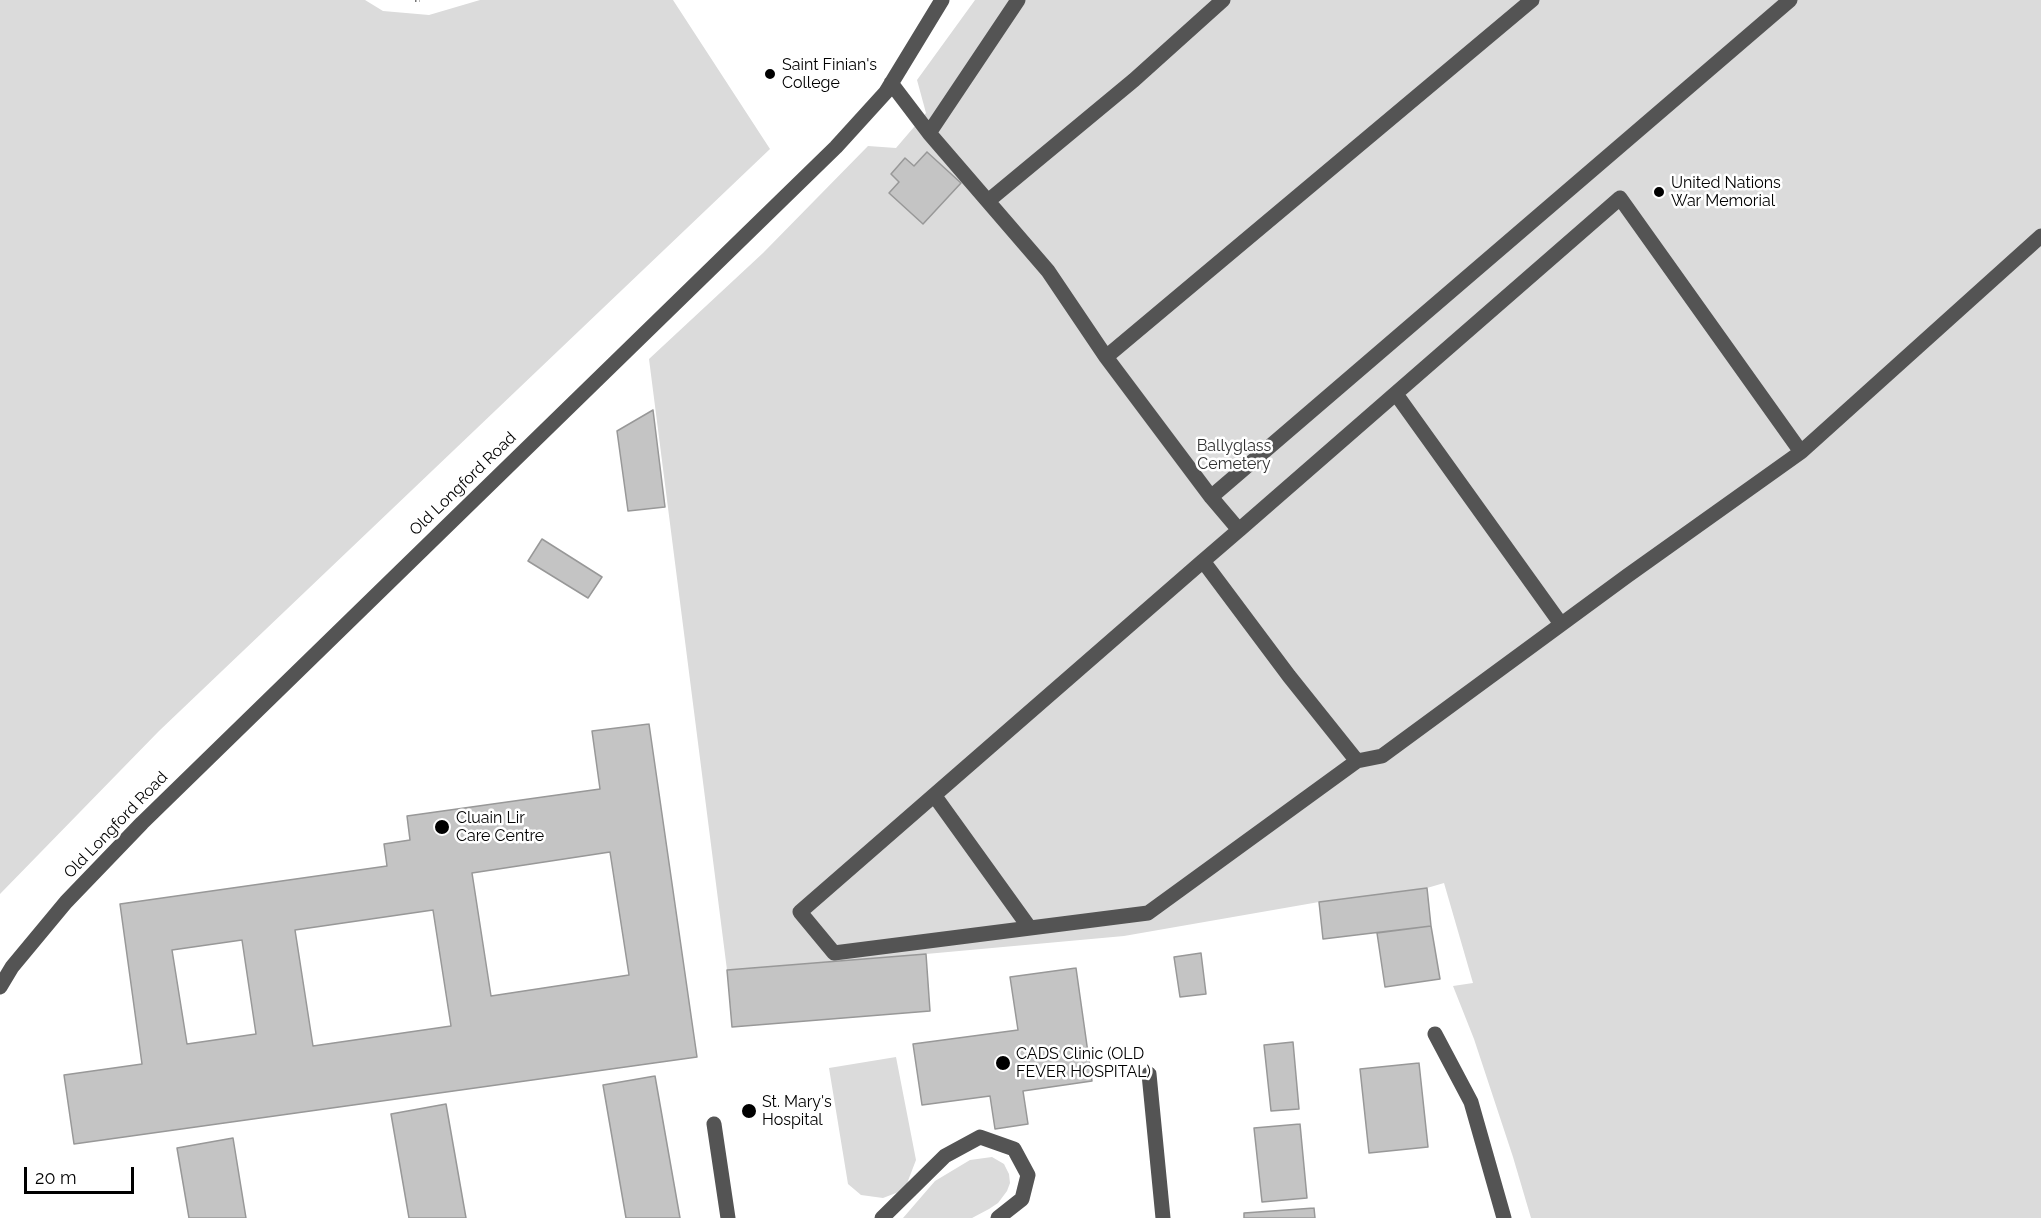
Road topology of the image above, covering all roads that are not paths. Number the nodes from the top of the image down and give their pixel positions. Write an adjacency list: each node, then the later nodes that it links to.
1 (942, 0): 6 (street, Old Longford Road)
2 (1018, 0): 7 (street)
3 (1223, 0): 8 (street)
4 (1532, 0): 10 (street)
5 (1790, 0): 13 (street)
6 (891, 83): 7 (street); 20 (street, Old Longford Road)
7 (929, 133): 8 (street)
8 (988, 201): 10 (street)
9 (2041, 236): 12 (street)
10 (1107, 357): 13 (street)
11 (1396, 394): 12 (street); 14 (street); 16 (street)
12 (1801, 452): 16 (street)
13 (1211, 497): 14 (street)
14 (1239, 530): 15 (street)
15 (1203, 561): 17 (street); 18 (street)
16 (1561, 624): 17 (street)
17 (1357, 761): 19 (street)
18 (934, 795): 19 (street); 19 (street)
19 (1029, 927)
20 (12, 968): 21 (street); 22 (street, Old Longford Road)
21 (0, 979)
22 (0, 987)
23 (1435, 1034): 30 (street)
24 (1149, 1074): 29 (street)
25 (714, 1124): 26 (street)
26 (728, 1218)
27 (882, 1218): 28 (street)
28 (998, 1218)
29 (1163, 1218)
30 (1504, 1218)

